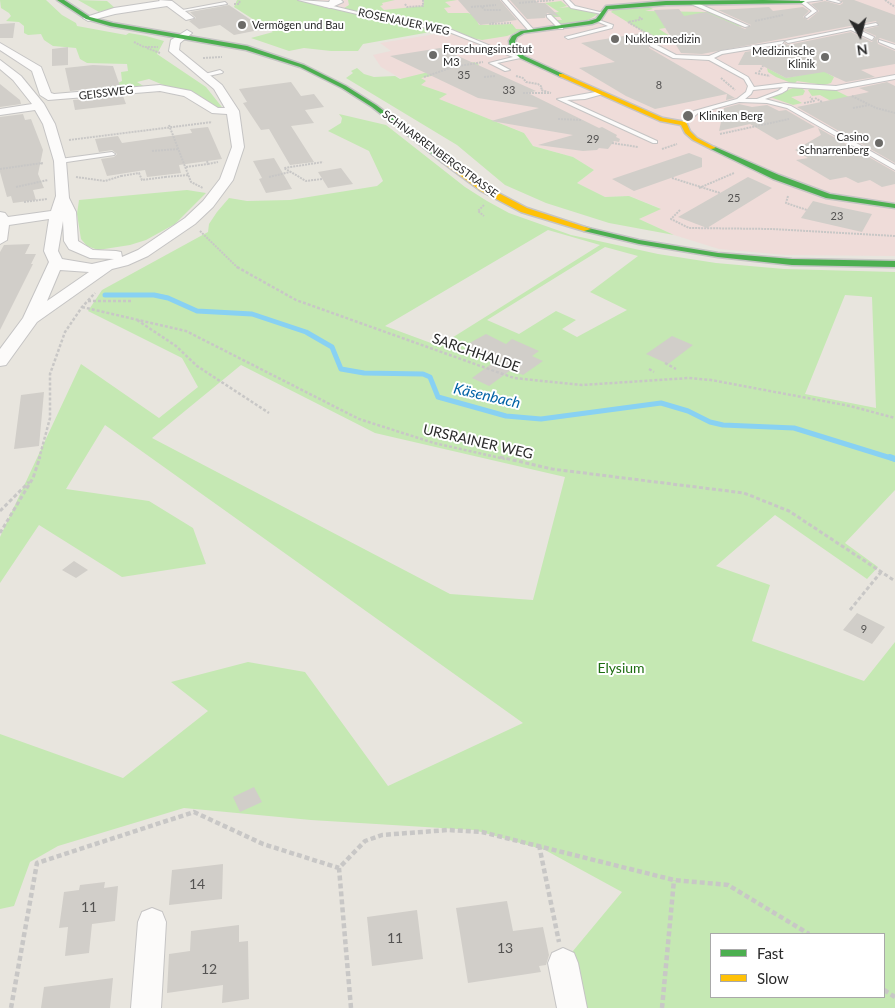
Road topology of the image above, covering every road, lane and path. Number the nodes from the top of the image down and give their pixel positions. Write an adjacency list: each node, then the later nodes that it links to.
1 (60, 0): 36 (street, SCHNARRENBERGSTRASSE)
2 (72, 0): 31 (street, SCHNARRENBERGSTRASSE)
3 (114, 0): 29 (street)
4 (304, 0): 21 (street, ROSENAUER WEG)
5 (335, 0): 21 (street)
6 (423, 0): 20 (path)
7 (480, 0): 22 (path)
8 (504, 0): 28 (lane)
9 (543, 0): 10 (path); 23 (path)
10 (554, 0)
11 (566, 0): 26 (lane)
12 (820, 0): 15 (lane)
13 (829, 0): 17 (lane)
14 (885, 0): 27 (path)
15 (802, 1): 19 (street); 35 (lane)
16 (167, 2): 29 (street); 30 (street)
17 (839, 2)
18 (225, 3): 30 (lane)
19 (693, 3): 33 (street); 41 (lane)
20 (404, 4)
21 (325, 5): 55 (lane, ROSENAUER WEG)
22 (485, 5)
23 (533, 5)
24 (471, 7): 28 (path)
25 (565, 7): 26 (lane)
26 (573, 7): 33 (lane)
27 (895, 7)
28 (510, 9): 43 (lane)
29 (114, 11): 31 (street)
30 (179, 11): 37 (street)
31 (100, 15): 36 (street); 46 (street, SCHNARRENBERGSTRASSE)
32 (549, 16): 44 (lane)
33 (600, 16): 39 (path); 44 (street); 45 (lane)
34 (638, 16): 39 (path)
35 (807, 17)
36 (88, 18): 46 (street, SCHNARRENBERGSTRASSE)
37 (189, 18)
38 (870, 18): 42 (lane)
39 (630, 23): 40 (path); 49 (path)
40 (620, 26)
41 (747, 26)
42 (852, 28): 47 (lane); 59 (lane)
43 (531, 30): 44 (street); 58 (street)
44 (565, 32): 45 (lane)
45 (579, 34): 48 (lane)
46 (190, 37): 68 (street); 130 (street, SCHNARRENBERGSTRASSE); 133 (street, SCHNARRENBERGSTRASSE)
47 (872, 38)
48 (589, 40)
49 (654, 40): 59 (lane)
50 (881, 41): 53 (lane)
51 (0, 46): 86 (street, GEISSWEG)
52 (144, 47): 54 (path)
53 (895, 47)
54 (160, 53)
55 (509, 55): 58 (lane); 60 (lane)
56 (227, 56): 57 (path)
57 (196, 57)
58 (522, 57): 64 (lane); 78 (street)
59 (710, 58): 76 (lane)
60 (489, 61)
61 (0, 63): 82 (street)
62 (479, 63): 70 (path)
63 (763, 66): 66 (path)
64 (507, 70)
65 (220, 72): 68 (lane)
66 (758, 72)
67 (713, 74): 76 (path)
68 (204, 75): 86 (street)
69 (513, 76): 77 (path)
70 (424, 77)
71 (484, 77): 72 (path)
72 (499, 77)
73 (895, 77): 75 (lane)
74 (786, 85): 75 (lane); 76 (lane); 80 (lane)
75 (836, 88): 81 (path)
76 (750, 91): 79 (lane)
77 (523, 93)
78 (601, 93): 92 (street); 96 (lane)
79 (739, 100): 80 (lane); 92 (lane)
80 (759, 100): 105 (lane)
81 (870, 105): 83 (path); 85 (path)
82 (35, 107): 87 (street); 93 (street); 100 (street)
83 (853, 108)
84 (895, 109): 85 (path)
85 (888, 110): 88 (path)
86 (232, 111): 131 (street)
87 (0, 112)
88 (895, 113)
89 (558, 119): 90 (path)
90 (574, 121)
91 (213, 122): 94 (path)
92 (684, 123): 122 (street)
93 (0, 124)
94 (169, 126): 95 (path); 97 (path)
95 (65, 140)
96 (655, 142)
97 (178, 149): 98 (path); 104 (path)
98 (152, 151)
99 (112, 154): 100 (lane)
100 (60, 162): 125 (street)
101 (323, 162): 108 (path)
102 (208, 164): 104 (path)
103 (41, 165): 106 (path)
104 (186, 167): 109 (path)
105 (895, 168)
106 (0, 169)
107 (741, 169): 116 (path)
108 (291, 172): 111 (path); 112 (path)
109 (189, 175): 110 (path); 117 (path)
110 (76, 177)
111 (269, 177)
112 (322, 178)
113 (672, 178): 116 (path)
114 (48, 180): 115 (path)
115 (16, 188)
116 (699, 188): 118 (path)
117 (206, 189)
118 (720, 193)
119 (38, 200): 120 (path)
120 (24, 202)
121 (786, 202): 124 (path)
122 (895, 208)
123 (680, 210): 128 (path)
124 (807, 210)
125 (63, 213): 126 (street); 131 (street); 132 (street)
126 (2, 219): 129 (street)
127 (198, 231): 146 (path, SARCHHALDE)
128 (895, 236)
129 (0, 240)
130 (895, 256)
131 (112, 260): 132 (street); 139 (street)
132 (56, 262): 139 (street)
133 (895, 264)
134 (100, 288): 135 (path)
135 (88, 301): 136 (path); 137 (path)
136 (132, 301)
137 (82, 307): 138 (path, URSRAINER WEG); 147 (path)
138 (134, 318): 145 (path); 150 (path, URSRAINER WEG)
139 (31, 319): 140 (street)
140 (0, 361)
141 (665, 363): 143 (path)
142 (649, 369): 144 (path)
143 (676, 369)
144 (654, 372)
145 (269, 412)
146 (895, 418)
147 (33, 478): 148 (path); 149 (path)
148 (0, 511)
149 (0, 533)
150 (881, 572): 151 (path, URSRAINER WEG); 152 (path)
151 (895, 581)
152 (850, 610)
153 (539, 845): 154 (path); 155 (path); 158 (path)
154 (339, 868): 159 (path); 161 (path)
155 (674, 880): 157 (path); 163 (path)
156 (152, 922): 160 (street)
157 (807, 933)
158 (563, 963): 162 (street)
159 (11, 1008)
160 (146, 1008)
161 (351, 1008)
162 (572, 1008)
163 (662, 1008)

